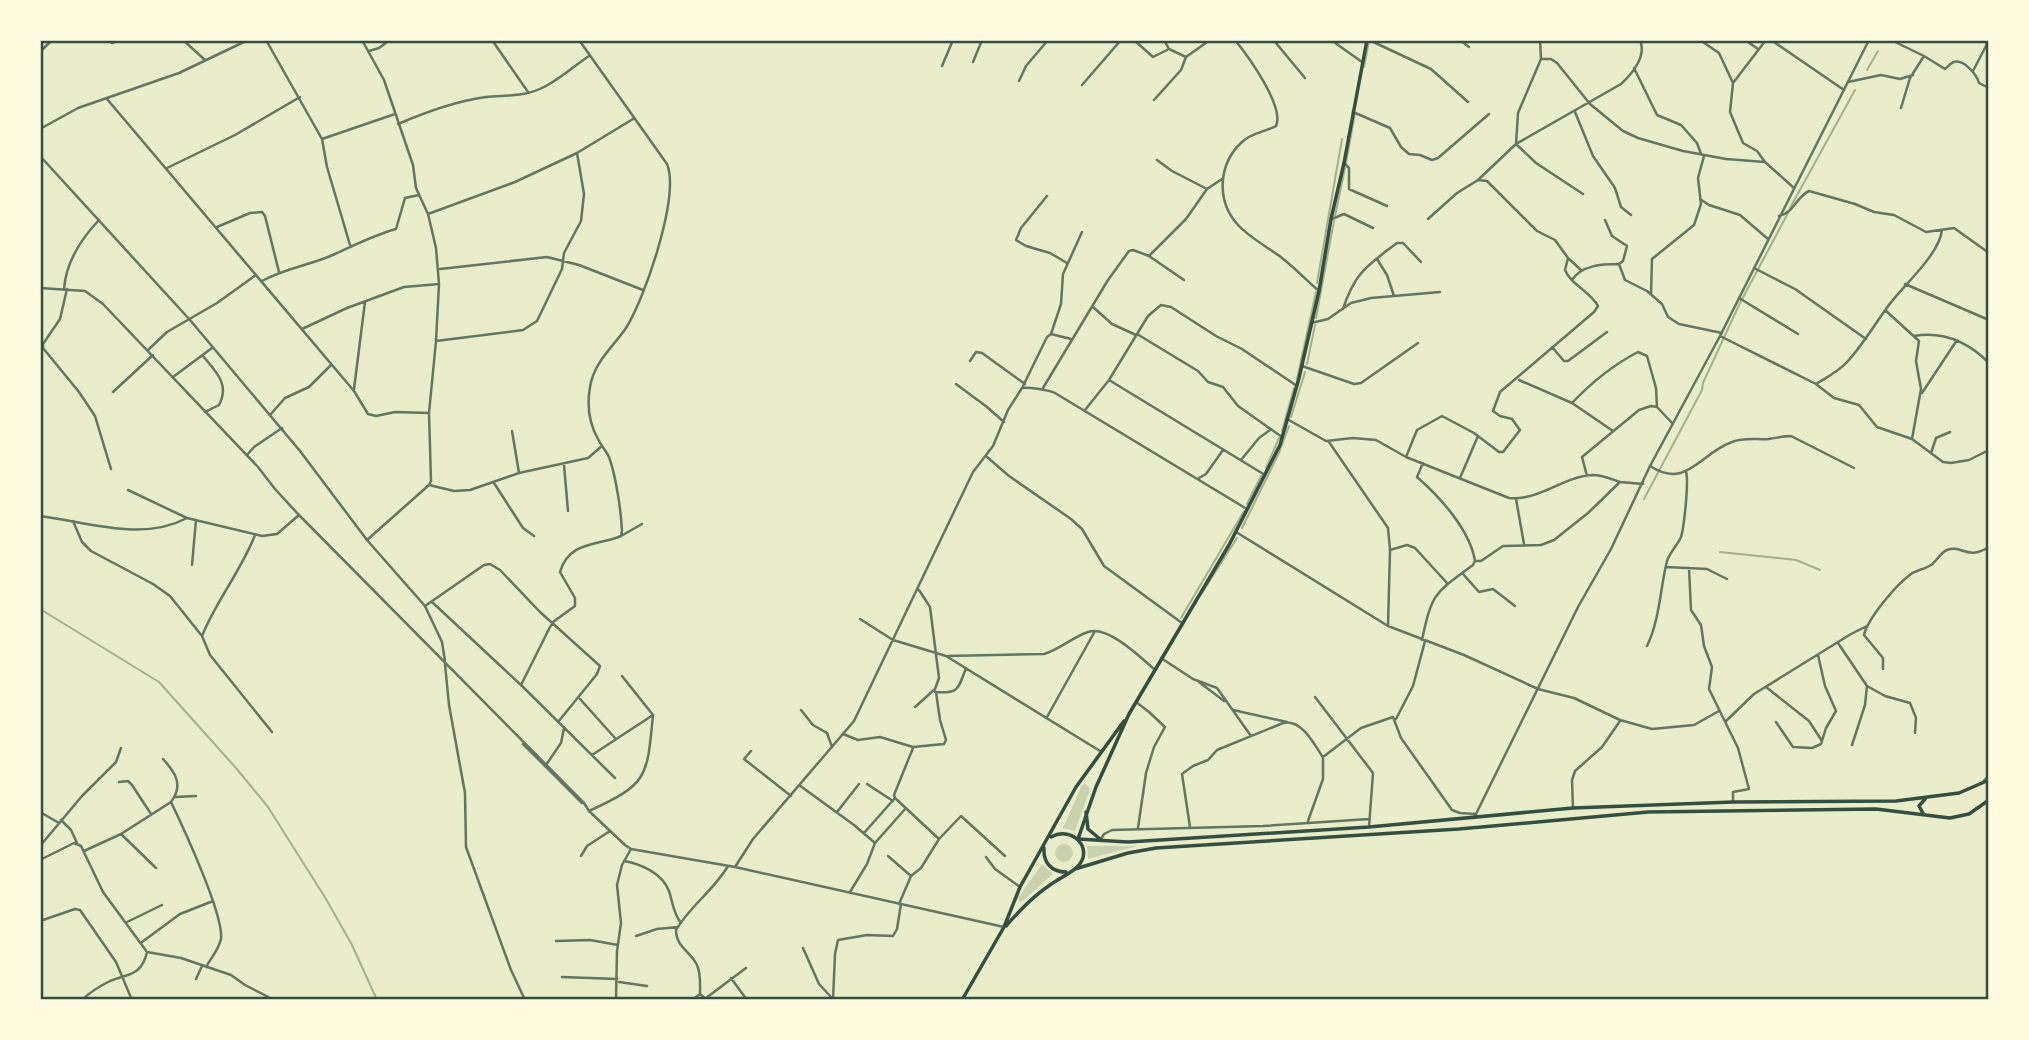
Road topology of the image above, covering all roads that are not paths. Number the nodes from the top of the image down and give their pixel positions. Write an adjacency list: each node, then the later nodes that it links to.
1 (52, 40): 36 (street)
2 (107, 40): 3 (street)
3 (119, 40)
4 (183, 40): 41 (street)
5 (248, 40): 41 (street)
6 (266, 40): 56 (street)
7 (362, 40): 35 (street)
8 (390, 40): 35 (street)
9 (492, 40): 55 (street)
10 (579, 40): 37 (street)
11 (953, 40): 44 (street)
12 (982, 40): 42 (street)
13 (1048, 40): 49 (street)
14 (1121, 40): 52 (street)
15 (1134, 40): 33 (street)
16 (1164, 40): 33 (street)
17 (1210, 40): 39 (street)
18 (1235, 40): 78 (street)
19 (1276, 40): 48 (street)
20 (1331, 40): 43 (street)
21 (1368, 40): 43 (main road); 59 (street)
22 (1460, 40): 32 (street)
23 (1540, 40): 40 (street)
24 (1640, 40): 45 (street)
25 (1700, 40): 50 (street)
26 (1745, 40): 34 (street)
27 (1766, 40): 34 (street)
28 (1771, 40): 54 (street)
29 (1869, 40): 51 (street)
30 (1892, 40): 38 (street)
31 (1984, 40): 46 (street)
32 (1469, 47)
33 (1169, 49): 39 (street)
34 (1758, 49): 50 (street)
35 (369, 51): 64 (street)
36 (40, 52)
37 (590, 55): 55 (street); 66 (street)
38 (1924, 56): 46 (street); 47 (street)
39 (1186, 57): 58 (street)
40 (1541, 59): 60 (street); 70 (street)
41 (205, 60): 57 (street)
42 (973, 62)
43 (1363, 62): 62 (main road)
44 (942, 66)
45 (1634, 68): 60 (street); 72 (street)
46 (1973, 71): 53 (street)
47 (1913, 75): 51 (street); 61 (street)
48 (1305, 78)
49 (1018, 81)
50 (1733, 82): 75 (street)
51 (1847, 83): 54 (street)
52 (1082, 85)
53 (1989, 88)
54 (1844, 90): 80 (street)
55 (528, 93): 67 (street)
56 (300, 97): 69 (street); 77 (street)
57 (107, 99): 68 (street); 77 (street)
58 (1154, 100)
59 (1468, 102)
60 (1590, 104): 63 (street); 72 (street)
61 (1901, 108)
62 (1353, 112): 65 (street); 76 (main road)
63 (1575, 112): 70 (street); 88 (street)
64 (395, 114): 67 (street); 69 (street)
65 (1489, 114)
66 (634, 118): 71 (street); 120 (street)
67 (398, 124): 83 (street)
68 (40, 129)
69 (322, 139): 99 (street)
70 (1516, 144): 79 (street); 82 (street)
71 (577, 153): 87 (street); 104 (street)
72 (1702, 155): 75 (street); 85 (street)
73 (40, 156): 92 (street)
74 (1157, 160): 81 (street)
75 (1765, 162): 80 (street)
76 (1344, 163): 86 (street); 90 (main road)
77 (166, 169): 94 (street)
78 (1222, 179): 81 (street); 121 (street)
79 (1478, 180): 91 (street); 102 (street)
80 (1794, 188): 89 (street)
81 (1206, 189): 101 (street)
82 (1583, 194)
83 (419, 195): 87 (street); 99 (street)
84 (1047, 196): 106 (street)
85 (1700, 199): 98 (street); 123 (street)
86 (1387, 206)
87 (428, 214): 109 (street)
88 (1631, 215)
89 (1779, 216): 96 (street); 98 (street)
90 (1331, 219): 95 (street); 121 (main road)
91 (1428, 219)
92 (99, 220): 119 (street); 130 (street)
93 (1605, 220): 107 (street)
94 (216, 227): 111 (street); 112 (street)
95 (1373, 228)
96 (1942, 230): 100 (street); 117 (street)
97 (1082, 232): 106 (street)
98 (1769, 240): 108 (street)
99 (350, 245): 111 (street)
100 (1989, 253)
101 (1149, 256): 113 (street); 127 (street)
102 (1568, 258): 110 (street); 114 (street)
103 (1377, 259): 105 (street); 124 (street); 128 (street)
104 (563, 260): 109 (street); 120 (street); 143 (street)
105 (1422, 262)
106 (1067, 263): 135 (street)
107 (1619, 264): 110 (street); 123 (street)
108 (1754, 268): 125 (street); 141 (street)
109 (439, 270): 116 (street)
110 (1582, 270): 114 (street)
111 (279, 272): 115 (street)
112 (256, 275): 115 (street); 130 (street)
113 (1184, 280)
114 (1572, 280): 145 (street)
115 (262, 281): 133 (street)
116 (439, 284): 126 (street); 143 (street)
117 (1905, 284): 129 (street); 131 (street)
118 (40, 288): 119 (street)
119 (65, 289): 147 (street); 197 (street)
120 (643, 290): 185 (street)
121 (1319, 291): 132 (main road)
122 (1440, 292): 124 (street)
123 (1651, 294): 138 (street)
124 (1394, 296): 128 (street)
125 (1739, 299): 137 (street); 138 (street)
126 (365, 302): 133 (street); 164 (street)
127 (1092, 305): 136 (street); 140 (street)
128 (1343, 309): 132 (street)
129 (1885, 310): 139 (street); 141 (street)
130 (190, 320): 146 (street); 147 (street)
131 (1989, 320)
132 (1311, 323): 153 (main road)
133 (302, 329): 152 (street)
134 (1606, 332): 145 (street)
135 (1051, 334): 140 (street); 157 (street)
136 (1137, 334): 155 (street); 160 (street); 177 (street)
137 (1798, 334)
138 (1721, 335): 159 (street); 175 (street)
139 (1914, 336): 142 (street); 166 (street)
140 (1071, 339): 163 (street)
141 (1866, 339): 159 (street)
142 (1957, 340): 151 (street); 166 (street)
143 (436, 341): 171 (street)
144 (1418, 343): 153 (street)
145 (1552, 347): 181 (street)
146 (212, 348): 149 (street); 172 (street)
147 (148, 350): 148 (street)
148 (153, 355): 154 (street); 165 (street)
149 (203, 356): 154 (street); 170 (street)
150 (970, 361): 157 (street)
151 (1989, 363)
152 (331, 365): 164 (street); 172 (street)
153 (1302, 366): 160 (main road)
154 (173, 377): 170 (street)
155 (1109, 380): 169 (street); 186 (street)
156 (1519, 380): 167 (street)
157 (1024, 383): 161 (street); 162 (street)
158 (956, 384): 174 (street)
159 (1816, 384): 183 (street)
160 (1297, 386): 173 (main road)
161 (1022, 388): 162 (street); 174 (street)
162 (1029, 388): 163 (street)
163 (1043, 388): 169 (street)
164 (354, 391): 171 (street)
165 (113, 392)
166 (1920, 396): 183 (street)
167 (1572, 403): 168 (street); 179 (street)
168 (1657, 407): 175 (street); 179 (street)
169 (1084, 411): 202 (street)
170 (205, 412): 189 (street)
171 (429, 413): 207 (street)
172 (270, 416): 176 (street)
173 (1287, 419): 182 (main road); 184 (street)
174 (1004, 422): 190 (street)
175 (1673, 424): 195 (street)
176 (282, 428): 189 (street); 222 (street)
177 (1271, 429): 182 (street); 192 (street)
178 (512, 431): 199 (street)
179 (1613, 431): 201 (street)
180 (1950, 432): 188 (street)
181 (1478, 436): 191 (street); 203 (street)
182 (1282, 437): 200 (main road)
183 (1912, 439): 188 (street)
184 (1329, 442): 191 (street); 225 (street)
185 (602, 446): 194 (street); 221 (street)
186 (1223, 450): 192 (street); 202 (street)
187 (1989, 450): 188 (street)
188 (1931, 453)
189 (247, 455): 212 (street)
190 (987, 457): 233 (street); 239 (street)
191 (1406, 457): 193 (street)
192 (1241, 460): 200 (street)
193 (1423, 463): 203 (street); 226 (street)
194 (564, 464): 199 (street); 211 (street)
195 (1650, 467): 198 (street); 206 (street)
196 (1854, 468): 198 (street)
197 (111, 469)
198 (1686, 472): 228 (street)
199 (519, 473): 205 (street)
200 (1265, 475): 210 (main road)
201 (1587, 476): 204 (street); 209 (street)
202 (1199, 478): 210 (street)
203 (1460, 478): 209 (street)
204 (1620, 482): 206 (street); 223 (street)
205 (494, 483): 207 (street); 220 (street)
206 (1643, 484): 261 (street)
207 (429, 485): 222 (street)
208 (128, 490): 214 (street)
209 (1516, 499): 223 (street)
210 (1247, 509): 218 (main road)
211 (568, 510)
212 (299, 515): 219 (street); 252 (street)
213 (40, 516): 216 (street)
214 (187, 518): 215 (street); 216 (street)
215 (196, 520): 219 (street); 227 (street)
216 (73, 521): 243 (street)
217 (642, 524): 221 (street)
218 (1236, 531): 239 (main road); 240 (street)
219 (255, 535): 243 (street)
220 (534, 536)
221 (621, 536): 238 (street)
222 (367, 540): 235 (street)
223 (1524, 544): 226 (street)
224 (1989, 547): 241 (street)
225 (1390, 550): 232 (street); 240 (street)
226 (1475, 561): 230 (street)
227 (192, 565)
228 (1666, 566): 229 (street); 247 (street)
229 (1689, 568): 231 (street); 270 (street)
230 (1462, 573): 232 (street); 236 (street)
231 (1727, 579)
232 (1447, 583): 245 (street)
233 (919, 590): 244 (street); 248 (street)
234 (432, 602): 235 (street); 238 (street); 258 (street)
235 (425, 606): 252 (street)
236 (1515, 606)
237 (860, 620): 244 (street)
238 (554, 622): 258 (street); 264 (street)
239 (1182, 623): 251 (main road)
240 (1388, 626): 245 (street)
241 (1867, 626): 246 (street); 255 (street)
242 (1095, 631): 249 (street); 254 (street); 273 (street)
243 (202, 636): 281 (street)
244 (893, 640): 248 (street); 283 (street)
245 (1423, 640): 261 (street); 274 (street)
246 (1838, 643): 250 (street); 259 (street)
247 (1647, 646)
248 (936, 654): 249 (street); 262 (street)
249 (946, 656): 253 (street)
250 (1818, 656): 260 (street); 288 (street)
251 (1161, 658): 254 (main road); 257 (street)
252 (445, 664): 287 (street); 386 (street)
253 (966, 668): 262 (street); 273 (street)
254 (1154, 669): 265 (main road)
255 (1883, 669)
256 (622, 676): 272 (street)
257 (1199, 681): 266 (street); 266 (street)
258 (521, 685): 276 (street)
259 (1867, 686): 282 (street); 289 (street)
260 (1766, 687): 278 (street); 288 (street)
261 (1538, 689): 275 (street); 324 (street)
262 (934, 692): 267 (street); 291 (street)
263 (1315, 697): 286 (street)
264 (579, 698): 276 (street); 285 (street)
265 (1136, 702): 271 (main road); 331 (street)
266 (1227, 702): 269 (street)
267 (915, 707)
268 (801, 710): 290 (street)
269 (1233, 710): 277 (street); 284 (street)
270 (1719, 711): 275 (street); 278 (street)
271 (1129, 714): 294 (main road); 322 (main road)
272 (653, 715): 285 (street); 319 (street)
273 (1047, 717): 294 (street)
274 (1395, 720): 286 (street); 324 (street)
275 (1620, 720): 318 (street)
276 (558, 722): 280 (street)
277 (1287, 722): 284 (street); 296 (street)
278 (1725, 722): 315 (street)
279 (1776, 722): 288 (street)
280 (564, 728): 295 (street); 298 (street)
281 (272, 732)
282 (1916, 733)
283 (843, 734): 290 (street); 291 (street)
284 (1251, 736): 329 (street)
285 (615, 738): 295 (street)
286 (1347, 739): 296 (street); 326 (street)
287 (522, 741): 298 (street); 316 (street)
288 (1822, 741)
289 (1852, 745)
290 (832, 747): 305 (street)
291 (913, 747): 312 (street)
292 (121, 748): 327 (street)
293 (751, 751): 309 (street)
294 (1100, 751): 338 (main road)
295 (592, 755): 300 (street)
296 (1323, 757): 328 (street)
297 (163, 759): 310 (street)
298 (546, 765): 316 (street)
299 (1989, 775): 306 (street)
300 (615, 778)
301 (1989, 780): 306 (main road)
302 (119, 782): 323 (street)
303 (859, 784): 321 (street)
304 (867, 784): 312 (street)
305 (799, 785): 309 (street); 321 (street)
306 (1980, 785): 307 (main road); 311 (main road)
307 (1988, 788)
308 (196, 796): 310 (street)
309 (791, 796): 353 (street)
310 (175, 797): 314 (street)
311 (1929, 798): 315 (main road); 325 (main road)
312 (894, 800): 317 (street); 333 (street)
313 (1988, 800): 325 (main road)
314 (171, 802): 323 (street); 359 (street)
315 (1733, 802): 318 (main road)
316 (584, 803): 319 (street)
317 (906, 808): 335 (street); 341 (street)
318 (1573, 808): 324 (main road)
319 (589, 811): 332 (street)
320 (40, 812): 327 (street)
321 (837, 812): 333 (street)
322 (1086, 812): 336 (main road); 337 (main road)
323 (152, 814): 334 (street)
324 (1475, 816): 330 (main road)
325 (1929, 817): 355 (main road)
326 (1370, 819): 328 (street); 330 (street)
327 (60, 821): 340 (street); 342 (street)
328 (1308, 821): 329 (street)
329 (1189, 827): 331 (street)
330 (1369, 827): 339 (main road)
331 (1138, 829): 337 (street)
332 (610, 831): 344 (street); 346 (street)
333 (864, 833): 341 (street)
334 (121, 834): 345 (street); 354 (street)
335 (939, 839): 348 (street); 356 (street)
336 (1078, 839): 338 (main road); 339 (main road); 355 (main road)
337 (1100, 839): 339 (main road)
338 (1048, 840): 343 (main road)
339 (1113, 842)
340 (77, 843): 345 (street); 350 (street)
341 (875, 843): 358 (street)
342 (40, 846)
343 (1045, 846): 355 (main road); 357 (main road)
344 (631, 849): 351 (street); 352 (street)
345 (84, 851): 363 (street)
346 (581, 856)
347 (888, 856): 356 (street)
348 (1005, 856)
349 (986, 857): 357 (street)
350 (40, 860)
351 (624, 861): 364 (street); 370 (street)
352 (728, 866): 353 (street); 364 (street)
353 (735, 867): 358 (street)
354 (156, 868)
355 (1072, 870): 366 (main road)
356 (911, 876): 360 (street)
357 (1020, 887): 366 (main road)
358 (850, 892): 360 (street)
359 (213, 901): 369 (street); 373 (street)
360 (900, 904): 366 (street); 390 (street)
361 (162, 905): 363 (street)
362 (40, 921): 376 (street)
363 (127, 922): 369 (street)
364 (681, 923): 365 (street)
365 (678, 927): 367 (street); 381 (street)
366 (1004, 927): 391 (main road)
367 (636, 936)
368 (556, 941): 370 (street)
369 (142, 942): 372 (street)
370 (618, 945): 379 (street)
371 (803, 948): 390 (street)
372 (147, 952): 373 (street); 376 (street)
373 (204, 967): 378 (street); 385 (street)
374 (746, 968): 377 (street)
375 (562, 977): 379 (street)
376 (125, 978): 383 (street); 384 (street)
377 (731, 978): 382 (street); 389 (street)
378 (196, 979)
379 (617, 981): 380 (street); 387 (street)
380 (647, 986)
381 (700, 994): 382 (street); 388 (street)
382 (706, 999)
383 (82, 1000)
384 (132, 1000)
385 (274, 1000)
386 (525, 1000)
387 (616, 1000)
388 (692, 1000)
389 (747, 1000)
390 (833, 1000)
391 (962, 1000)

